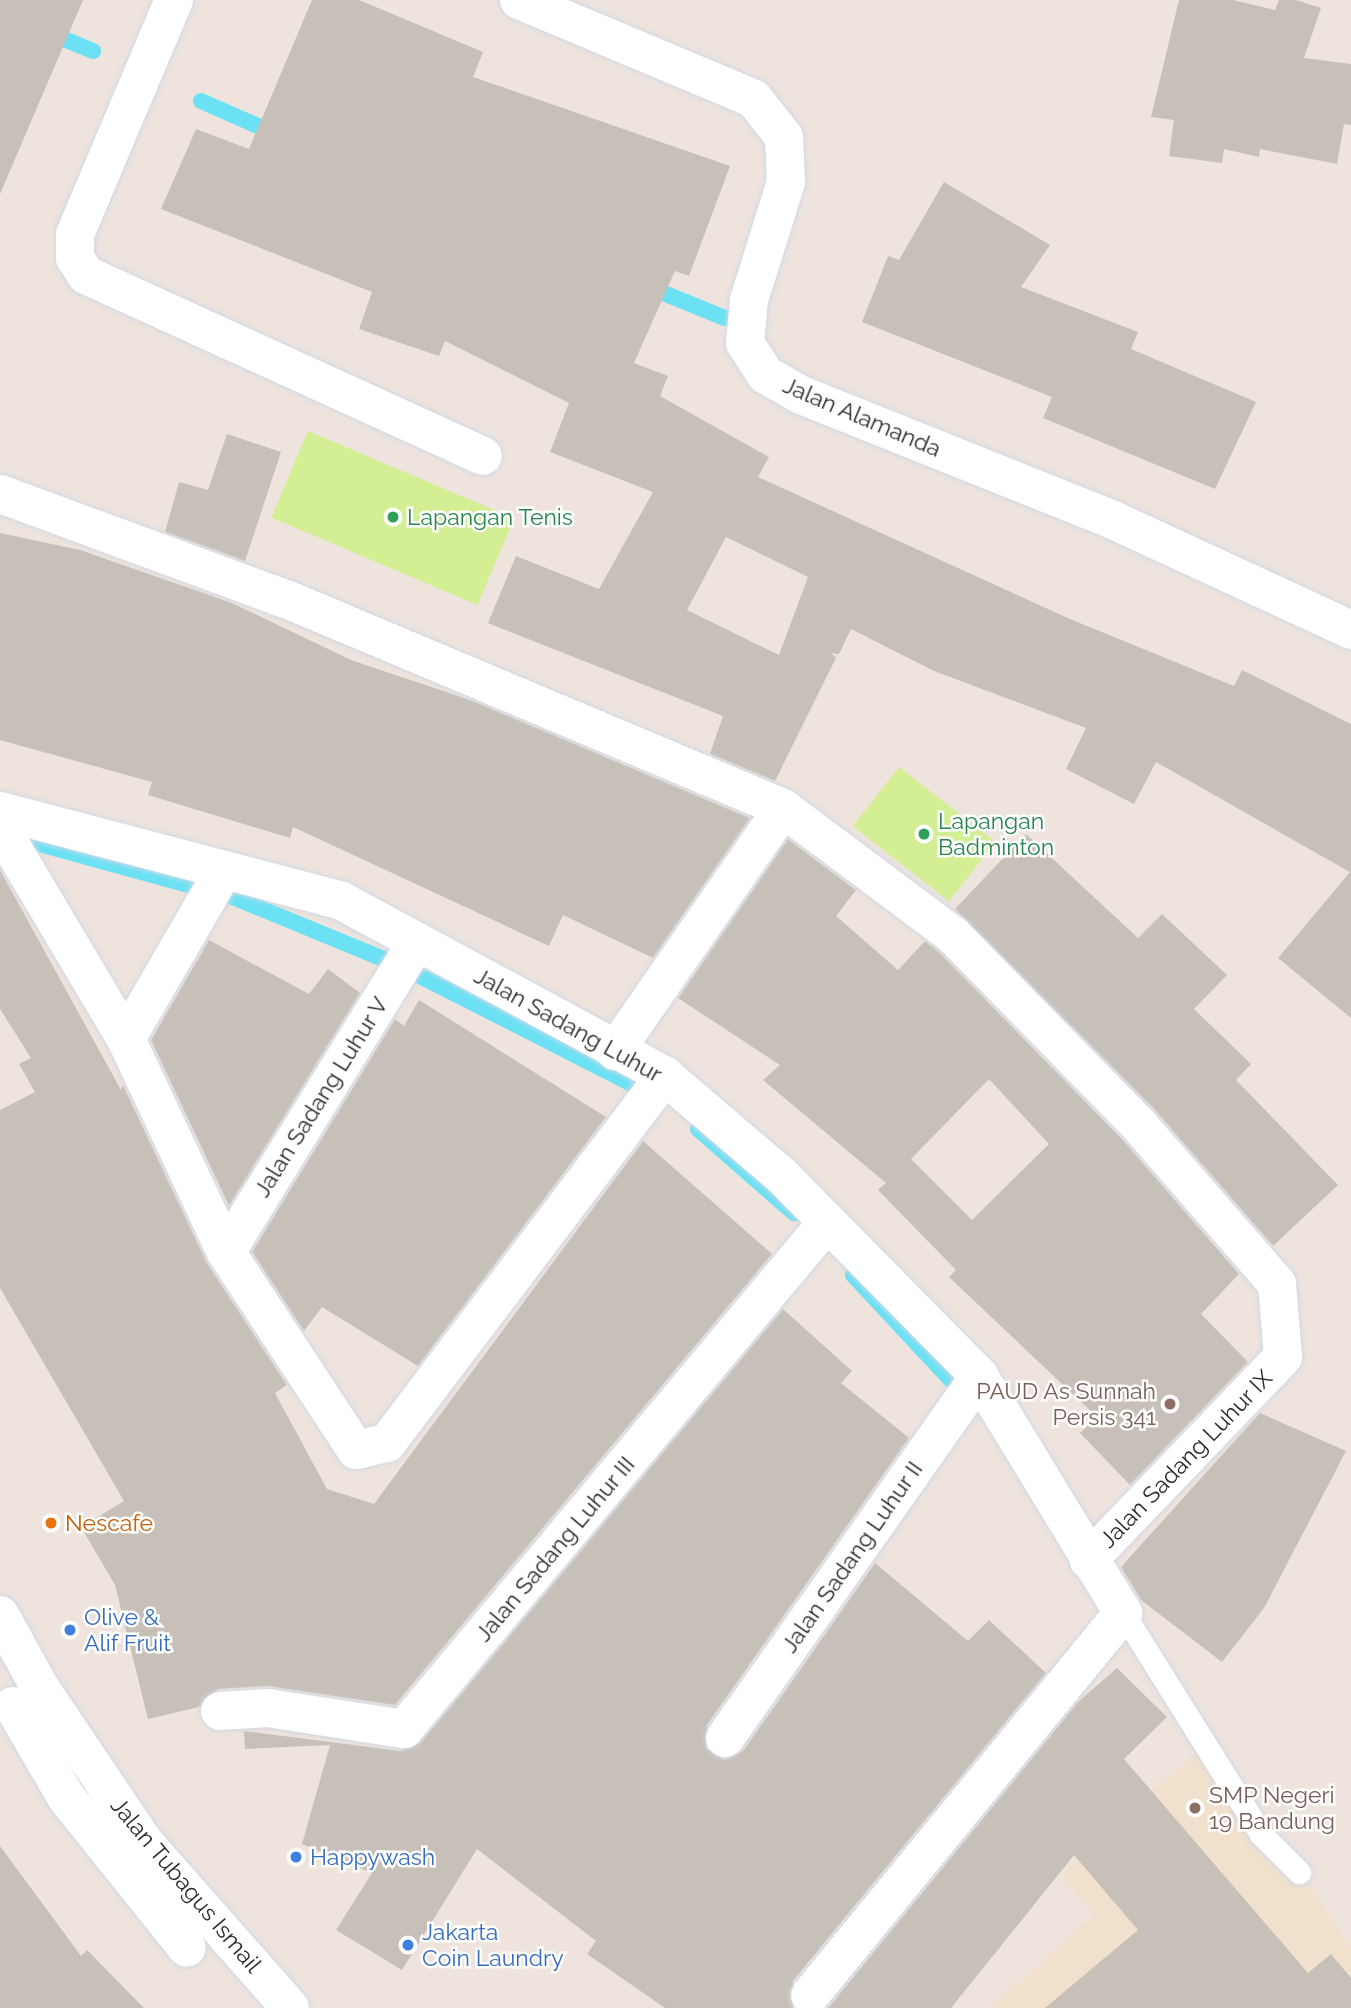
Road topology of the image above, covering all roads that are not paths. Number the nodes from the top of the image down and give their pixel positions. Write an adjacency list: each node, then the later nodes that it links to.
1 (174, 0): 3 (street)
2 (519, 0): 5 (street, Jalan Alamanda)
3 (483, 456)
4 (0, 494): 6 (street)
5 (1351, 630)
6 (783, 808): 12 (street); 17 (street, Jalan Sadang Luhur IX)
7 (0, 811): 9 (street, Jalan Sadang Luhur)
8 (0, 827): 11 (street)
9 (225, 870): 10 (street, Jalan Sadang Luhur); 11 (street)
10 (417, 942): 12 (street, Jalan Sadang Luhur); 15 (street, Jalan Sadang Luhur V)
11 (127, 1040): 15 (street)
12 (615, 1051): 13 (street, Jalan Sadang Luhur)
13 (665, 1076): 14 (street, Jalan Sadang Luhur); 15 (street)
14 (825, 1225): 16 (street, Jalan Sadang Luhur); 21 (street, Jalan Sadang Luhur III)
15 (226, 1252)
16 (979, 1376): 17 (street, Jalan Sadang Luhur); 22 (street, Jalan Sadang Luhur II)
17 (1088, 1560): 18 (street, Jalan Sadang Luhur)
18 (1123, 1613): 23 (lane); 25 (street)
19 (0, 1615): 20 (street, Jalan Tubagus Ismail)
20 (17, 1703): 24 (street); 26 (street, Jalan Tubagus Ismail)
21 (220, 1711)
22 (725, 1738)
23 (1299, 1872)
24 (187, 1948)
25 (810, 1996)
26 (290, 2008)

